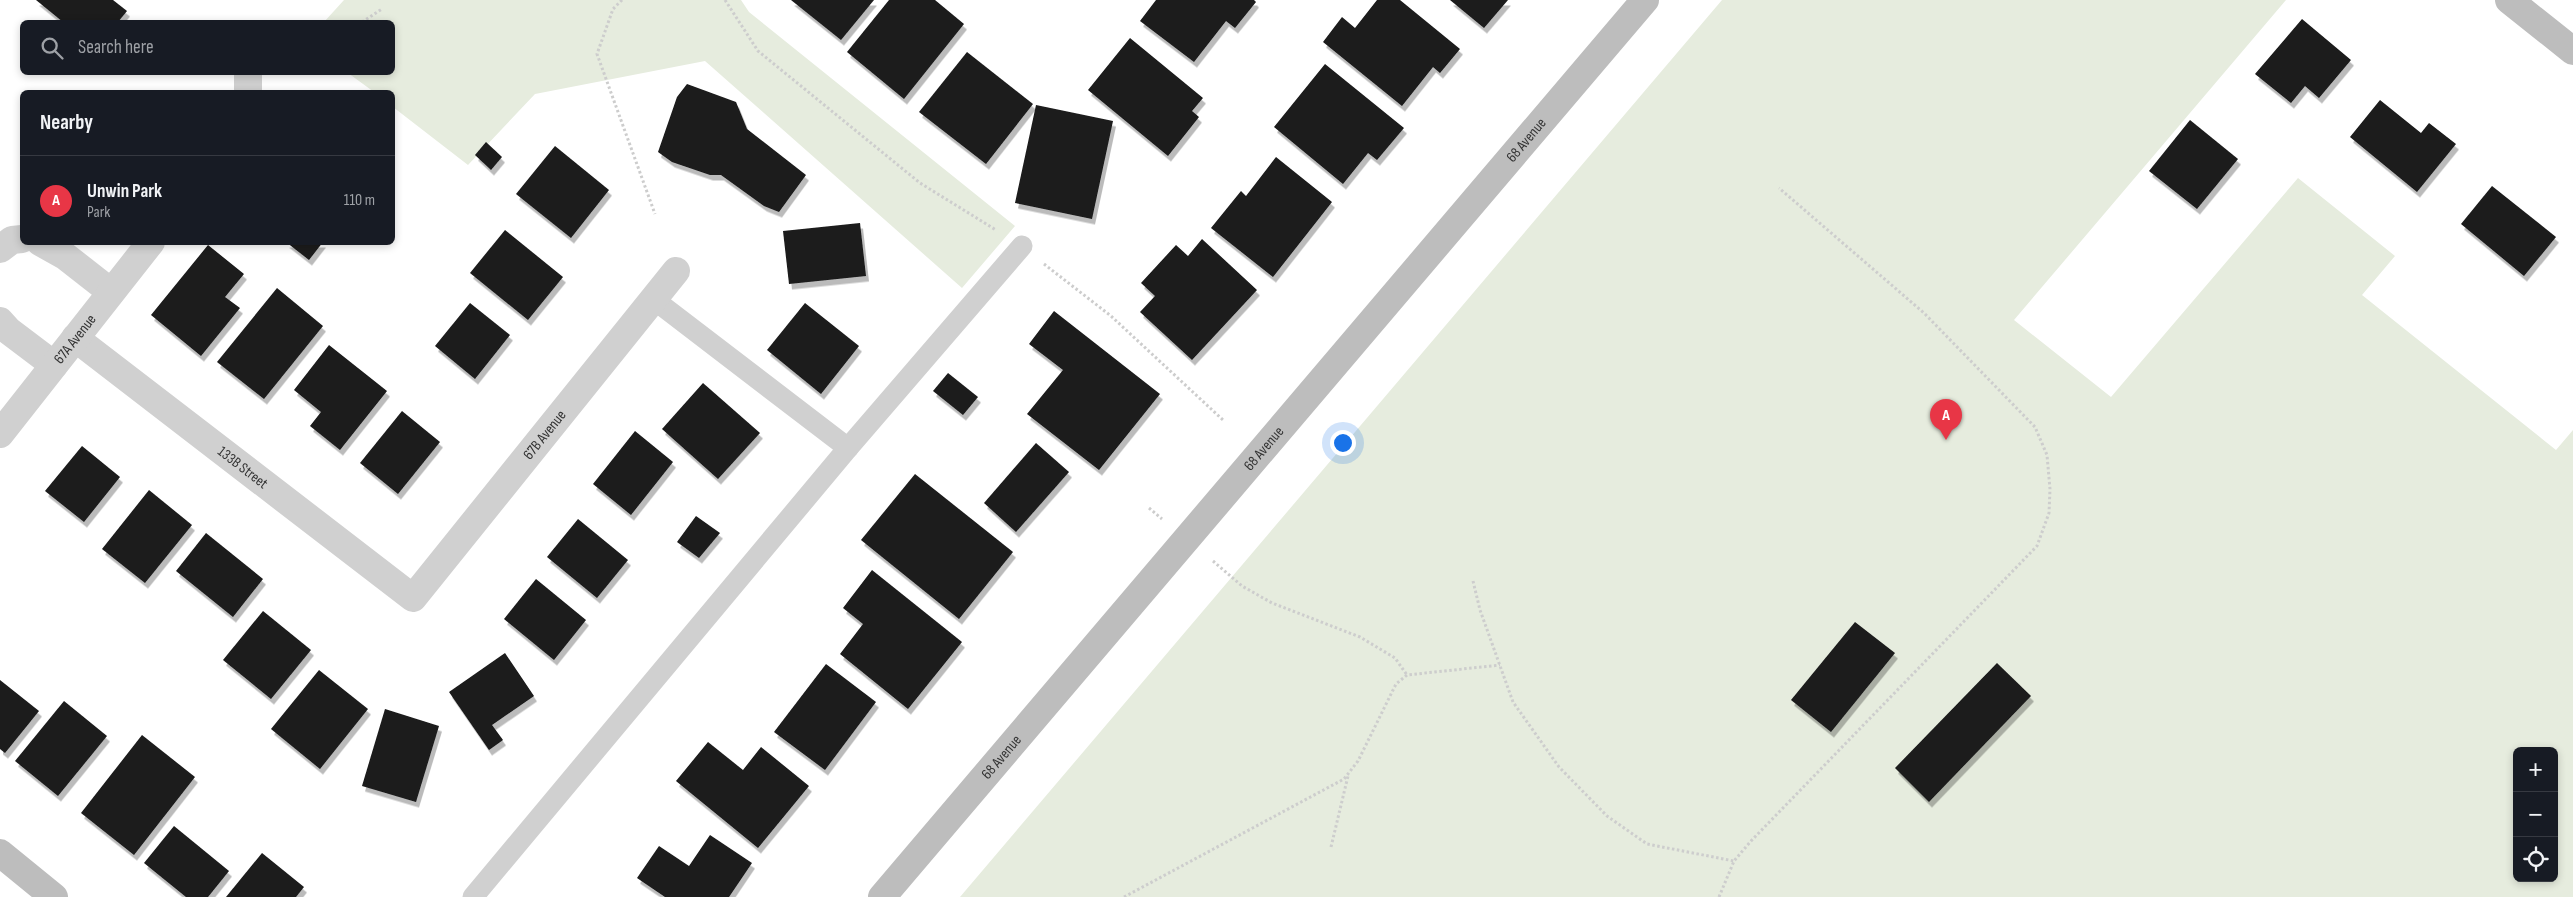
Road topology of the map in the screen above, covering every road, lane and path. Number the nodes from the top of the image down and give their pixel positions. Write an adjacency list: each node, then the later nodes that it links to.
1 (622, 0): 11 (path)
2 (725, 0): 12 (path)
3 (1645, 0): 39 (street, 68 Avenue)
4 (2509, 0): 7 (street)
5 (382, 9): 6 (path)
6 (365, 20)
7 (2573, 51)
8 (248, 75): 9 (street)
9 (248, 90)
10 (1779, 188): 36 (path)
11 (655, 214)
12 (1000, 232)
13 (20, 239): 17 (street)
14 (45, 245): 20 (street)
15 (149, 245): 20 (street, 67A Avenue)
16 (1022, 246): 27 (lane)
17 (0, 250)
18 (1041, 262): 25 (path)
19 (676, 271): 21 (street, 67B Avenue)
20 (111, 292): 23 (street, 67A Avenue)
21 (652, 298): 27 (lane); 30 (street, 67B Avenue)
22 (0, 321): 24 (street)
23 (75, 338): 24 (street, 67A Avenue); 30 (street, 133B Street)
24 (54, 365): 26 (street, 67A Avenue)
25 (1224, 420)
26 (0, 434)
27 (848, 448): 38 (lane)
28 (1213, 561): 32 (path)
29 (1473, 580): 31 (path)
30 (412, 598)
31 (1500, 665): 32 (path); 36 (path)
32 (1407, 675): 33 (path)
33 (1349, 773): 34 (path); 40 (path)
34 (1331, 847)
35 (0, 853): 37 (street)
36 (1734, 862): 41 (path)
37 (54, 897)
38 (473, 897)
39 (882, 897)
40 (1124, 897)
41 (1719, 897)

